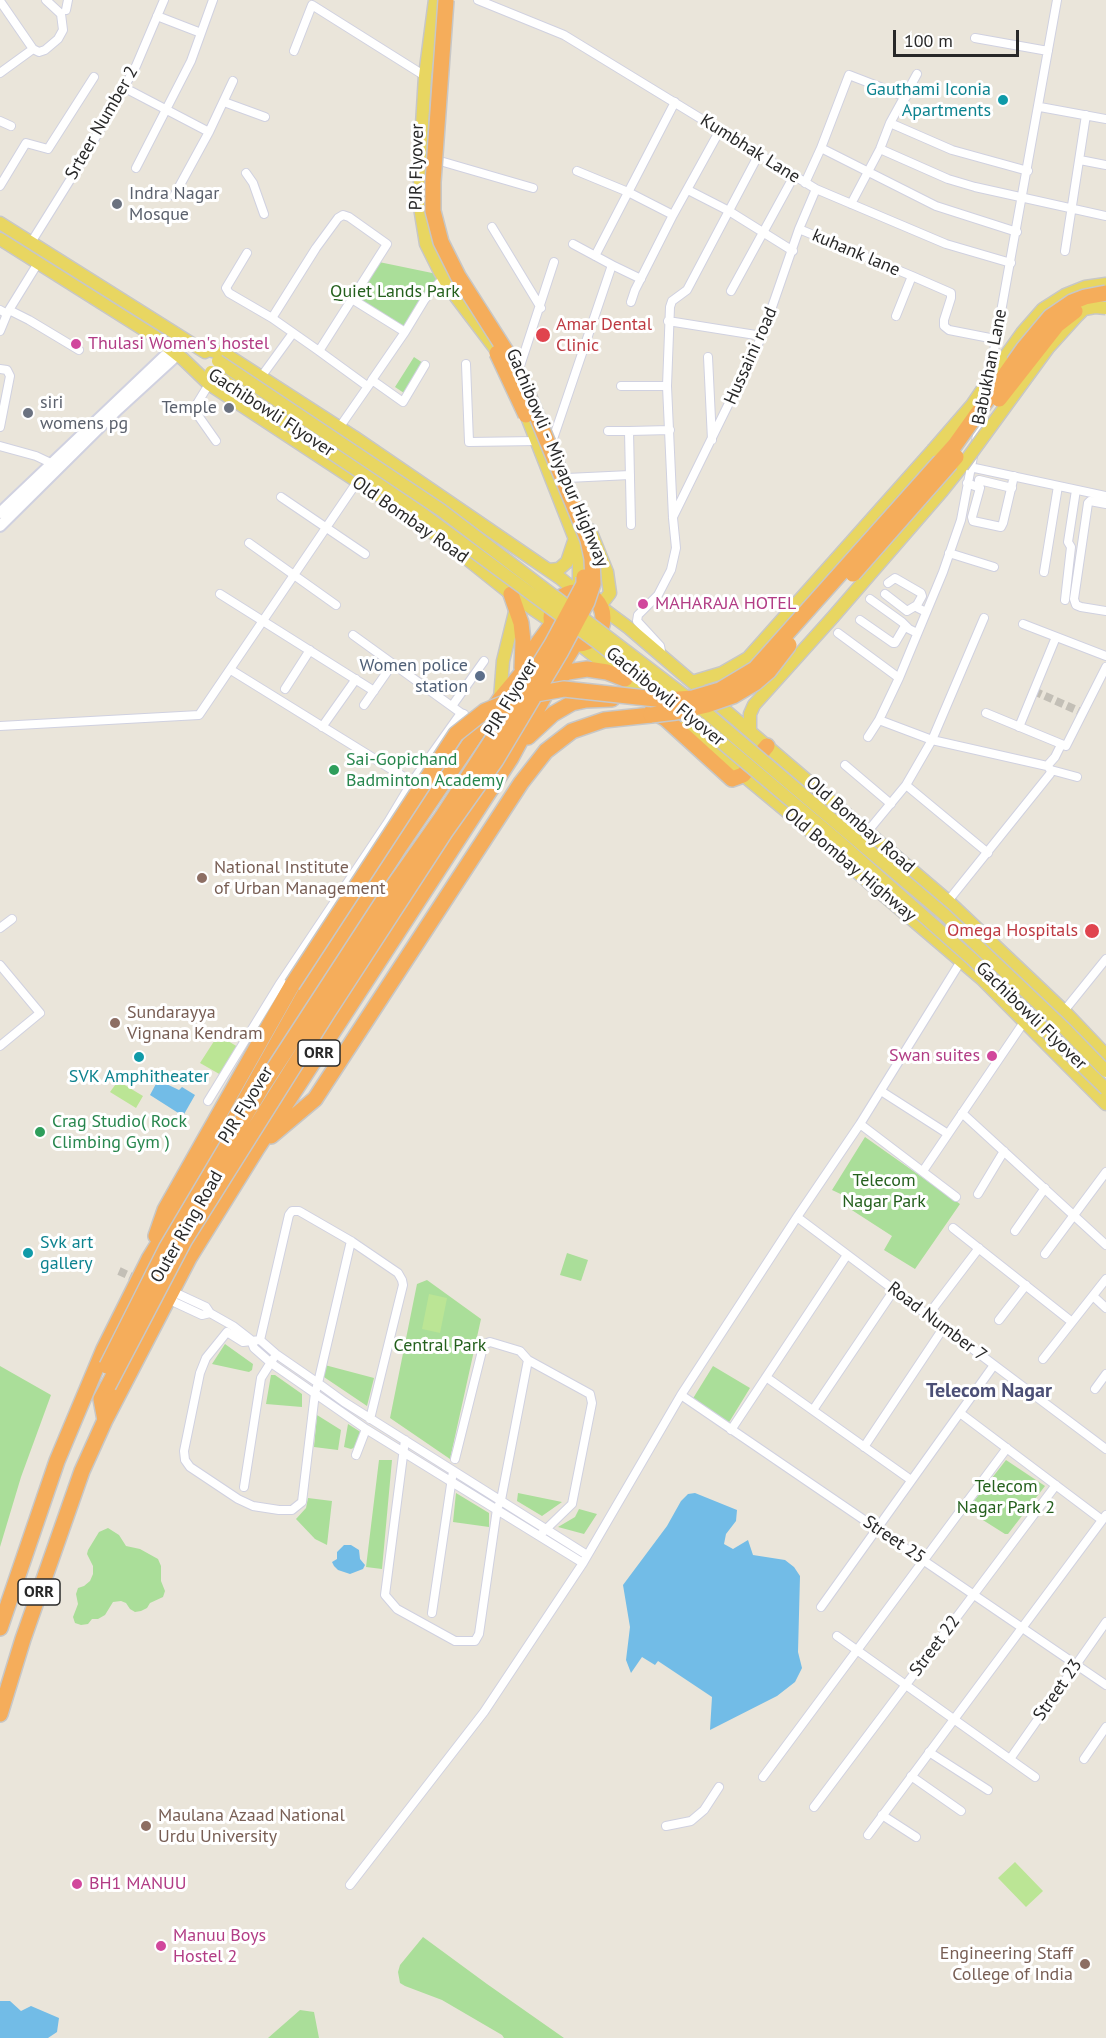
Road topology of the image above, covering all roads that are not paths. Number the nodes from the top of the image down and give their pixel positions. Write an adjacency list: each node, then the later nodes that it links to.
1 (46, 0): 17 (street)
2 (68, 0): 13 (street)
3 (164, 0): 14 (street, Srteer Number 2)
4 (213, 0): 15 (street)
5 (435, 0): 22 (main road, Gachibowli - Miyapur Highway)
6 (440, 0): 275 (highway, PJR Flyover, bridge)
7 (446, 0): 275 (highway, PJR Flyover, bridge)
8 (452, 0): 43 (main road, Gachibowli - Miyapur Highway)
9 (478, 0): 28 (street, Kumbhak Lane)
10 (1058, 0): 19 (street, Babukhan Lane)
11 (0, 1): 17 (street)
12 (313, 2): 18 (street); 22 (street)
13 (66, 10)
14 (157, 16): 15 (street); 25 (street, Srteer Number 2)
15 (201, 33): 30 (street)
16 (975, 38): 19 (street)
17 (33, 49): 20 (street)
18 (294, 51)
19 (1048, 51): 29 (street, Babukhan Lane)
20 (0, 73)
21 (917, 74): 26 (street)
22 (425, 76): 83 (main road, Gachibowli - Miyapur Highway)
23 (94, 77): 52 (street)
24 (233, 81): 27 (street)
25 (123, 87): 30 (street); 71 (street, Srteer Number 2)
26 (906, 97): 35 (street); 39 (street)
27 (224, 102): 32 (street); 38 (street)
28 (675, 102): 37 (street, Kumbhak Lane); 56 (street)
29 (1040, 107): 31 (street); 48 (street, Babukhan Lane)
30 (168, 110): 38 (street); 45 (street)
31 (1086, 115): 33 (street); 42 (street)
32 (264, 117)
33 (1106, 119)
34 (0, 121): 36 (street)
35 (890, 123): 40 (street); 48 (street)
36 (10, 126)
37 (720, 130): 41 (street, Kumbhak Lane); 55 (street)
38 (209, 132): 57 (street)
39 (821, 148): 46 (street); 51 (street)
40 (880, 149): 46 (street); 58 (street)
41 (759, 154): 50 (street, Kumbhak Lane); 61 (street)
42 (1080, 160): 44 (street); 60 (street)
43 (440, 161): 53 (street); 81 (main road, Gachibowli - Miyapur Highway)
44 (1106, 165)
45 (136, 168)
46 (868, 170): 59 (street); 69 (street)
47 (576, 171): 56 (street)
48 (1028, 171): 58 (street, Babukhan Lane)
49 (246, 173): 62 (street)
50 (794, 176): 51 (street, Kumbhak Lane); 67 (street)
51 (805, 183): 54 (street, Kumbhak Lane)
52 (0, 186)
53 (533, 188)
54 (816, 189): 59 (street, Kumbhak Lane); 68 (street, Hussaini road)
55 (688, 190): 61 (street); 63 (street)
56 (628, 192): 63 (street); 76 (street)
57 (174, 196)
58 (1023, 197): 60 (street); 69 (street, Babukhan Lane)
59 (851, 204): 79 (street, Kumbhak Lane)
60 (1072, 208): 64 (street); 74 (street)
61 (729, 211): 67 (street); 96 (street)
62 (264, 214)
63 (673, 215): 84 (street)
64 (1106, 216)
65 (0, 223): 71 (main road)
66 (492, 227): 91 (street)
67 (765, 228): 73 (street); 86 (street)
68 (800, 229): 73 (street, Hussaini road); 82 (street, kuhank lane)
69 (1017, 232): 79 (street, Babukhan Lane)
70 (0, 239): 78 (main road)
71 (32, 242): 102 (main road)
72 (573, 244): 76 (street)
73 (793, 251): 100 (street, Hussaini road)
74 (1065, 251)
75 (247, 253): 95 (street)
76 (595, 256): 80 (street)
77 (554, 262): 91 (street)
78 (38, 263): 93 (street); 105 (main road)
79 (1011, 263): 101 (street, Babukhan Lane)
80 (612, 265): 84 (street); 123 (street)
81 (459, 266): 83 (street); 109 (main road, Gachibowli - Miyapur Highway)
82 (912, 276): 94 (street); 101 (street, kuhank lane)
83 (443, 277): 98 (street); 122 (main road, Gachibowli - Miyapur Highway)
84 (641, 279): 89 (street)
85 (1106, 284): 191 (main road, bridge)
86 (731, 291)
87 (1106, 293): 254 (highway, bridge)
88 (352, 299): 95 (street); 98 (street); 104 (street)
89 (631, 302)
90 (1106, 302): 238 (highway, bridge)
91 (541, 308): 109 (street)
92 (1106, 308): 127 (main road, bridge)
93 (6, 311): 97 (street); 103 (street)
94 (896, 316)
95 (272, 318): 99 (street)
96 (668, 321): 100 (street); 115 (street)
97 (0, 331)
98 (405, 332): 113 (street)
99 (293, 333): 104 (street); 112 (street)
100 (762, 336): 124 (street, Hussaini road)
101 (996, 339): 127 (street, Babukhan Lane)
102 (198, 347): 111 (main road, Gachibowli Flyover); 112 (main road, Old Bombay Road)
103 (79, 350)
104 (319, 351): 113 (street)
105 (173, 357): 111 (main road, Gachibowli Flyover); 126 (street)
106 (708, 357): 124 (street)
107 (466, 364): 122 (street)
108 (426, 365): 113 (street)
109 (520, 366): 123 (main road, Gachibowli - Miyapur Highway)
110 (0, 369): 116 (street)
111 (213, 372): 121 (street); 132 (main road, Old Bombay Road); 230 (main road, Gachibowli Flyover, bridge); 231 (main road, Gachibowli Flyover, bridge)
112 (261, 377): 117 (main road, Old Bombay Road)
113 (370, 383): 117 (street)
114 (621, 386): 115 (street)
115 (667, 386): 118 (street)
116 (0, 427)
117 (339, 428): 143 (main road, Old Bombay Road)
118 (670, 430): 120 (street); 142 (street)
119 (608, 431): 120 (street)
120 (629, 431): 128 (street)
121 (216, 441)
122 (537, 441): 147 (main road, Gachibowli - Miyapur Highway)
123 (552, 442): 130 (main road, Gachibowli - Miyapur Highway)
124 (712, 442): 142 (street, Hussaini road)
125 (0, 446): 126 (street)
126 (56, 465): 141 (street); 145 (street)
127 (966, 466): 129 (street); 133 (street, Babukhan Lane); 204 (main road)
128 (630, 476): 130 (street); 144 (street)
129 (1014, 476): 134 (street); 135 (street)
130 (567, 478): 165 (main road, Gachibowli - Miyapur Highway)
131 (979, 480): 135 (street)
132 (357, 483): 146 (street); 149 (main road, Old Bombay Road)
133 (967, 483): 135 (street); 150 (street, Babukhan Lane)
134 (1058, 486): 136 (street); 154 (street)
135 (1012, 488)
136 (1076, 490): 139 (street); 162 (street)
137 (1106, 496): 139 (street)
138 (281, 497): 146 (street)
139 (1095, 498): 140 (street); 166 (street)
140 (1106, 504)
141 (0, 513)
142 (673, 518): 181 (street)
143 (475, 521): 149 (main road); 153 (main road, Old Bombay Road)
144 (631, 525)
145 (0, 526)
146 (327, 528): 151 (street); 155 (street)
147 (575, 539): 153 (main road); 157 (main road, Gachibowli - Miyapur Highway)
148 (249, 543): 155 (street)
149 (456, 550): 161 (main road, Old Bombay Road)
150 (949, 553): 152 (street); 167 (street, Babukhan Lane)
151 (365, 554)
152 (994, 567)
153 (549, 570): 157 (main road, Old Bombay Road)
154 (1044, 572)
155 (293, 574): 163 (street); 169 (street)
156 (888, 583): 164 (street)
157 (578, 592): 165 (highway); 171 (highway)
158 (220, 594): 169 (street)
159 (885, 594): 164 (street)
160 (870, 599): 173 (street)
161 (513, 600): 171 (main road, Old Bombay Road); 186 (highway); 194 (main road)
162 (1065, 600)
163 (336, 604)
164 (917, 605): 167 (street)
165 (601, 607): 178 (highway); 181 (main road, Old Bombay Road)
166 (1106, 611)
167 (926, 612): 175 (street, Babukhan Lane)
168 (984, 618): 206 (street)
169 (262, 620): 179 (street); 184 (street)
170 (860, 620): 173 (street)
171 (552, 623): 178 (highway); 186 (highway, Outer Ring Road / ORR)
172 (1023, 624): 177 (street)
173 (905, 626): 175 (street)
174 (838, 633): 188 (street)
175 (917, 633): 188 (street, Babukhan Lane)
176 (352, 636): 196 (street)
177 (1056, 637): 180 (street); 203 (street)
178 (577, 644): 187 (highway, Outer Ring Road / ORR); 190 (main road, Old Bombay Highway)
179 (310, 650): 189 (street); 192 (street)
180 (1106, 656)
181 (662, 657): 191 (main road, Old Bombay Road)
182 (484, 661): 196 (street)
183 (1106, 666): 207 (street)
184 (231, 670): 201 (street); 202 (street)
185 (387, 672): 193 (street)
186 (521, 674): 194 (highway, Outer Ring Road / ORR)
187 (554, 678): 190 (highway); 209 (highway, Outer Ring Road / ORR)
188 (899, 678): 199 (street, Babukhan Lane)
189 (356, 679): 193 (street); 202 (street)
190 (625, 679): 212 (main road, Old Bombay Highway)
191 (692, 682): 204 (main road, Old Bombay Road)
192 (285, 689)
193 (374, 691): 195 (street)
194 (500, 699): 200 (highway, Outer Ring Road / ORR)
195 (364, 705)
196 (452, 706): 197 (street)
197 (461, 713): 200 (street); 214 (street)
198 (986, 713): 203 (street)
199 (879, 720): 205 (street, Babukhan Lane); 206 (street)
200 (484, 724): 254 (highway, Outer Ring Road / ORR)
201 (0, 726)
202 (322, 727): 214 (street)
203 (1019, 727): 207 (street)
204 (750, 731): 208 (main road, Old Bombay Road)
205 (868, 737)
206 (932, 740): 211 (street); 215 (street)
207 (1058, 744): 211 (street)
208 (767, 746): 212 (highway); 217 (main road, Old Bombay Road)
209 (511, 758): 212 (highway); 238 (highway, Outer Ring Road / ORR)
210 (845, 765): 216 (street)
211 (1050, 765): 213 (street); 218 (street)
212 (743, 776): 223 (main road, Old Bombay Highway)
213 (1077, 777)
214 (412, 782): 233 (street)
215 (906, 785): 216 (street); 218 (street)
216 (891, 804): 217 (street)
217 (868, 831): 219 (main road, Old Bombay Road)
218 (988, 853): 219 (street)
219 (948, 901): 226 (main road, Old Bombay Road)
220 (12, 919): 221 (street)
221 (0, 928)
222 (1106, 959): 226 (street)
223 (961, 961): 227 (main road, Old Bombay Highway); 232 (street)
224 (0, 965): 225 (street)
225 (3, 975): 228 (street)
226 (1064, 1011): 229 (main road, Old Bombay Road)
227 (1024, 1022): 234 (main road, Old Bombay Highway); 235 (street)
228 (0, 1046)
229 (1106, 1055)
230 (1106, 1071)
231 (1106, 1089)
232 (881, 1091): 236 (street); 237 (street)
233 (208, 1101)
234 (1106, 1104)
235 (962, 1113): 237 (street); 239 (street)
236 (860, 1124): 240 (street); 246 (street)
237 (948, 1134): 240 (street)
238 (255, 1150): 282 (highway, Outer Ring Road / ORR)
239 (1004, 1151): 242 (street); 243 (street)
240 (923, 1171): 244 (street)
241 (1106, 1172): 245 (street)
242 (1045, 1188): 245 (street); 248 (street)
243 (978, 1194)
244 (956, 1197)
245 (1073, 1214): 250 (street); 252 (street)
246 (797, 1217): 253 (street, Road Number 7); 278 (street)
247 (953, 1228): 251 (street)
248 (1015, 1231)
249 (351, 1241): 266 (street); 274 (street); 283 (street)
250 (1106, 1245)
251 (979, 1248): 256 (street); 261 (street)
252 (1045, 1254)
253 (847, 1255): 257 (street, Road Number 7); 273 (street)
254 (149, 1259): 281 (highway, Outer Ring Road / ORR)
255 (1106, 1279): 258 (street)
256 (1026, 1285): 262 (street); 263 (street)
257 (894, 1290): 261 (street, Road Number 7); 279 (street)
258 (1093, 1296): 259 (street); 263 (street)
259 (1106, 1308)
260 (210, 1313): 265 (street)
261 (928, 1315): 264 (street, Road Number 7)
262 (999, 1320)
263 (1072, 1322): 268 (street)
264 (944, 1327): 271 (street, Road Number 7); 287 (street)
265 (250, 1340): 266 (street); 270 (street); 277 (street)
266 (260, 1340): 267 (street)
267 (276, 1354): 270 (street); 274 (street)
268 (1042, 1359)
269 (528, 1360): 292 (street); 298 (street); 302 (street)
270 (271, 1363): 277 (street); 297 (street)
271 (994, 1365): 280 (street); 289 (street, Road Number 7)
272 (1106, 1374): 276 (street)
273 (766, 1377): 279 (street); 285 (street)
274 (318, 1383): 277 (street); 283 (street)
275 (104, 1384): 281 (highway, PJR Flyover); 282 (highway, PJR Flyover)
276 (1095, 1389)
277 (315, 1393): 284 (street)
278 (681, 1395): 285 (street, Street 25); 304 (street)
279 (813, 1410): 287 (street)
280 (960, 1413): 288 (street); 294 (street)
281 (74, 1419): 311 (highway, Outer Ring Road / ORR)
282 (105, 1419): 317 (highway, Outer Ring Road / ORR)
283 (370, 1419): 286 (street)
284 (366, 1429): 290 (street); 291 (street)
285 (731, 1430): 301 (street, Street 25)
286 (405, 1440): 290 (street); 293 (street)
287 (864, 1447): 294 (street)
288 (1007, 1448): 296 (street); 305 (street)
289 (1106, 1449)
290 (403, 1451): 295 (street); 299 (street)
291 (356, 1455)
292 (455, 1459)
293 (453, 1471): 295 (street); 298 (street)
294 (911, 1480): 301 (street)
295 (451, 1482): 299 (street); 308 (street)
296 (1056, 1485): 300 (street); 306 (street, Street 22)
297 (244, 1487)
298 (501, 1500): 299 (street); 302 (street)
299 (497, 1509): 303 (street)
300 (1104, 1517): 310 (street)
301 (877, 1528): 305 (street, Street 25); 307 (street)
302 (545, 1529): 303 (street); 304 (street)
303 (539, 1536): 304 (street)
304 (585, 1559): 334 (street)
305 (924, 1561): 306 (street, Street 25); 313 (street)
306 (974, 1595): 310 (street, Street 25); 315 (street, Street 22)
307 (821, 1607)
308 (432, 1613)
309 (1106, 1622): 314 (street, Street 23)
310 (1021, 1627): 314 (street, Street 25); 318 (street)
311 (0, 1628)
312 (837, 1635): 313 (street)
313 (858, 1650): 315 (street); 324 (street)
314 (1076, 1665): 316 (street, Street 25); 321 (street, Street 23)
315 (906, 1685): 318 (street); 328 (street, Street 22)
316 (1106, 1685)
317 (0, 1714)
318 (954, 1719): 320 (street); 321 (street)
319 (1106, 1727): 322 (street)
320 (929, 1752): 323 (street); 327 (street)
321 (1010, 1759): 325 (street)
322 (1084, 1759)
323 (910, 1776): 329 (street); 330 (street)
324 (763, 1777)
325 (1035, 1777)
326 (719, 1787): 331 (street)
327 (988, 1790)
328 (814, 1807)
329 (961, 1811)
330 (882, 1815): 332 (street); 333 (street)
331 (666, 1826)
332 (868, 1834)
333 (916, 1837)
334 (350, 1885)

